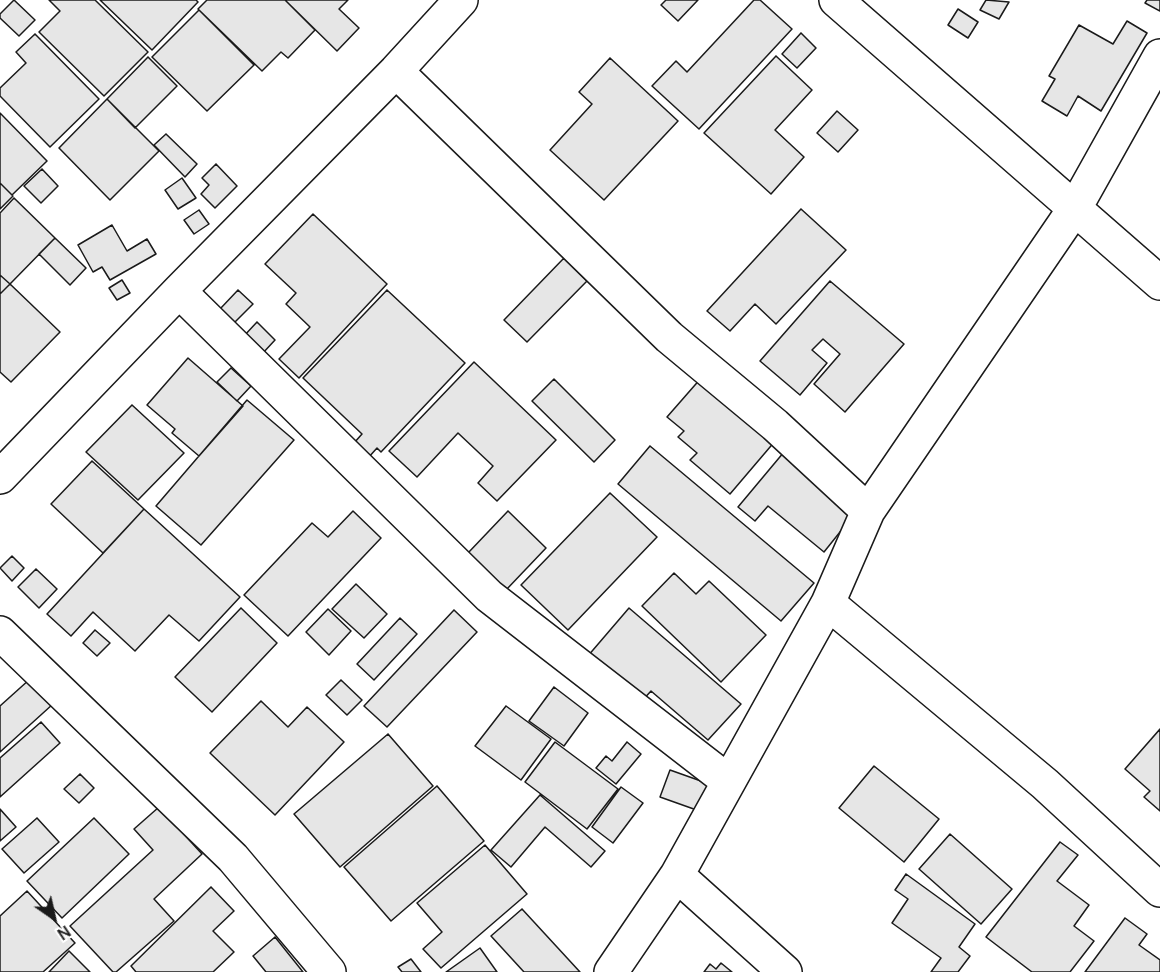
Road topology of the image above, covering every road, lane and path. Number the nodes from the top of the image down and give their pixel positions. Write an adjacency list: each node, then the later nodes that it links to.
1 (461, 0): 4 (street)
2 (836, 0): 5 (street)
3 (1160, 56): 5 (street)
4 (396, 71): 7 (street); 9 (street)
5 (1075, 208): 6 (street); 9 (street)
6 (1160, 283)
7 (179, 291): 8 (street); 12 (street)
8 (0, 477)
9 (868, 511): 10 (street)
10 (828, 603): 12 (street); 14 (street)
11 (0, 633): 15 (street)
12 (728, 781): 13 (street)
13 (677, 875): 16 (street); 17 (street)
14 (1160, 890)
15 (329, 972)
16 (611, 972)
17 (785, 972)

